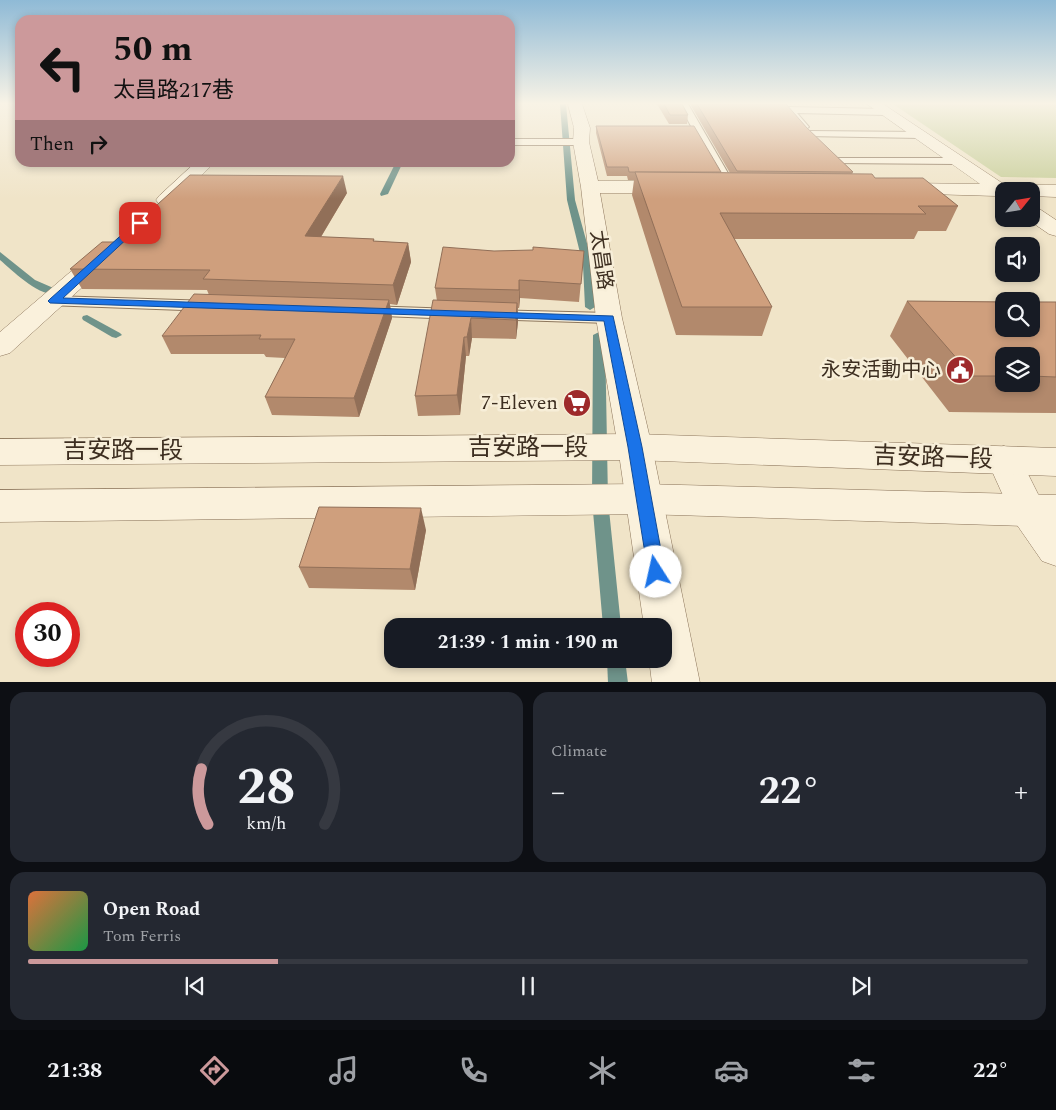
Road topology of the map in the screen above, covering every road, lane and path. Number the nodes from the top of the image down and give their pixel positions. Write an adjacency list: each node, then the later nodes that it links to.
1 (538, 136): 6 (lane)
2 (583, 136): 11 (street, 太昌路)
3 (698, 136): 14 (lane)
4 (812, 136): 7 (lane)
5 (921, 136): 8 (street)
6 (515, 141)
7 (831, 154): 8 (lane); 10 (lane)
8 (956, 161): 15 (street)
9 (201, 167): 20 (street)
10 (852, 175)
11 (590, 187): 12 (street); 27 (street, 太昌路)
12 (690, 187)
13 (710, 187): 14 (street)
14 (739, 187)
15 (995, 187)
16 (886, 189): 19 (street)
17 (1040, 191): 18 (street)
18 (1056, 191)
19 (995, 192)
20 (150, 213)
21 (1040, 218): 22 (street)
22 (1056, 230)
23 (122, 239): 24 (street)
24 (54, 301): 25 (lane); 28 (street)
25 (232, 306)
26 (351, 310): 27 (lane)
27 (609, 318): 29 (street, 太昌路)
28 (0, 347)
29 (635, 447): 30 (street, 吉安路一段); 31 (street, 吉安路一段); 33 (street, 太昌路)
30 (0, 452)
31 (1004, 460): 32 (street, 吉安路一段); 35 (street)
32 (1056, 462)
33 (644, 499): 34 (street); 35 (street); 37 (street, 太昌路)
34 (0, 506)
35 (1042, 510): 36 (street)
36 (1056, 548)
37 (676, 682)

